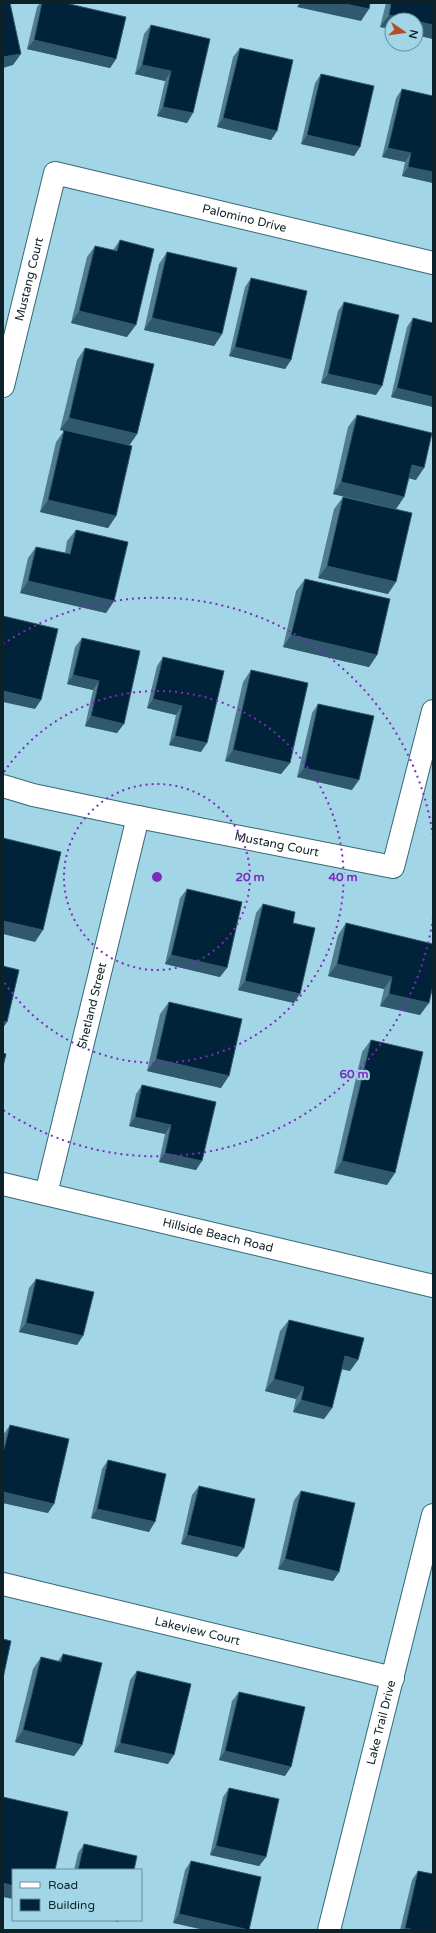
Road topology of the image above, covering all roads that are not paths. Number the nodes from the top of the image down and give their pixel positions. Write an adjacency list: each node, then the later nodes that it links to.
1 (55, 173): 2 (street, Palomino Drive); 3 (street, Mustang Court)
2 (433, 263)
3 (3, 386)
4 (433, 711): 6 (street, Mustang Court)
5 (3, 786): 6 (street, Mustang Court)
6 (138, 817): 8 (street, Shetland Street)
7 (3, 1184): 8 (street, Hillside Beach Road)
8 (46, 1194): 9 (street, Hillside Beach Road)
9 (433, 1286)
10 (433, 1515): 12 (street, Lake Trail Drive)
11 (3, 1584): 12 (street, Lakeview Court)
12 (393, 1678): 13 (street, Lake Trail Drive)
13 (329, 1930)

